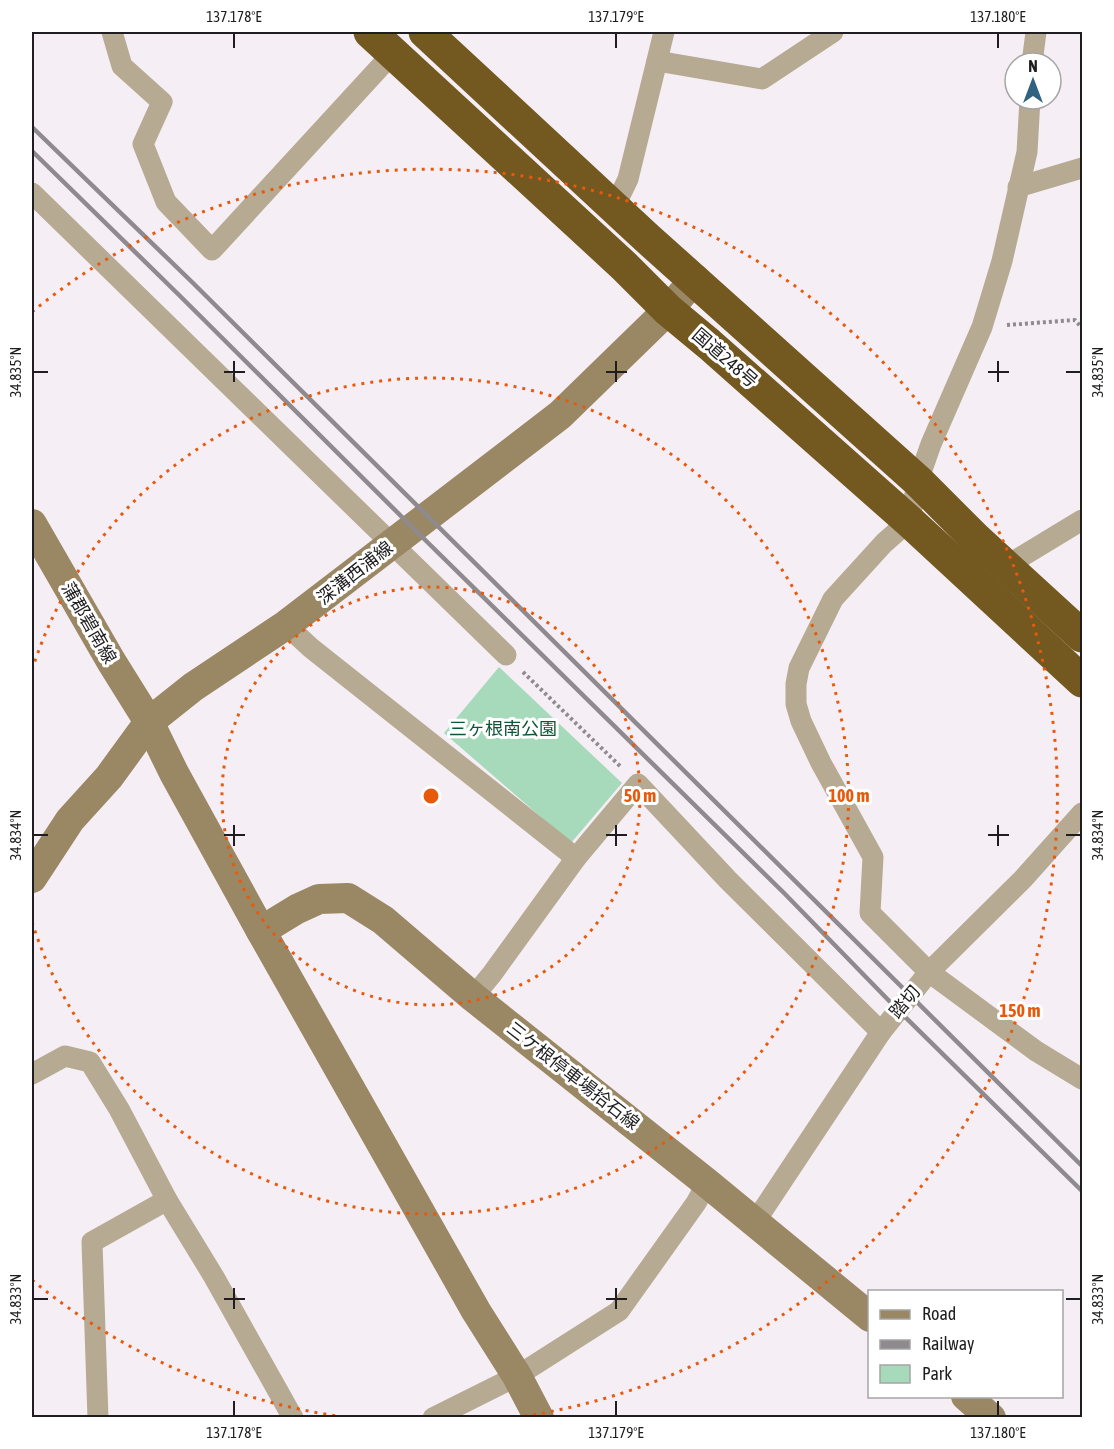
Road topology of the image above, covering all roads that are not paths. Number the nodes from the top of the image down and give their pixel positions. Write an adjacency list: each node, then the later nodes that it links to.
1 (112, 32): 8 (street)
2 (370, 32): 8 (highway, 国道248号)
3 (424, 32): 14 (highway, 国道248号)
4 (664, 32): 9 (street)
5 (833, 32): 9 (street)
6 (1036, 32): 7 (street)
7 (1034, 51)
8 (393, 53): 16 (highway, 国道248号)
9 (657, 61): 14 (street)
10 (1029, 111): 12 (street)
11 (1083, 168): 12 (street)
12 (1018, 187): 17 (street)
13 (32, 193): 21 (street)
14 (614, 208): 15 (highway, 国道248号)
15 (695, 279): 16 (main road, 深溝西浦線); 17 (highway, 国道248号)
16 (668, 310): 19 (highway, 国道248号); 21 (main road, 深溝西浦線)
17 (918, 481): 19 (street); 22 (highway, 国道248号)
18 (1083, 520): 22 (street)
19 (909, 521): 26 (highway, 国道248号); 32 (street)
20 (32, 524): 27 (main road, 蒲郡碧南線)
21 (392, 544): 23 (main road, 深溝西浦線); 25 (street)
22 (1006, 566): 24 (highway, 国道248号)
23 (286, 625): 27 (main road, 深溝西浦線); 29 (street)
24 (1083, 636)
25 (506, 655)
26 (1083, 681)
27 (149, 722): 30 (main road, 深溝西浦線); 31 (main road)
28 (1083, 813): 32 (street, 踏切)
29 (576, 858): 33 (street); 34 (street)
30 (32, 878)
31 (261, 931): 33 (main road, 三ケ根停車場拾石線); 41 (main road)
32 (929, 972): 34 (street, 踏切); 36 (street)
33 (473, 998): 37 (main road, 三ケ根停車場拾石線)
34 (881, 1032): 39 (street, 踏切)
35 (32, 1074): 38 (street)
36 (1083, 1079)
37 (707, 1183): 39 (main road, 三ケ根停車場拾石線); 41 (street)
38 (167, 1200): 43 (street); 44 (street)
39 (755, 1222): 40 (main road, 三ケ根停車場拾石線)
40 (868, 1315)
41 (517, 1376): 45 (street); 46 (main road)
42 (968, 1398): 47 (main road)
43 (98, 1418)
44 (293, 1418)
45 (433, 1418)
46 (539, 1418)
47 (992, 1418)

